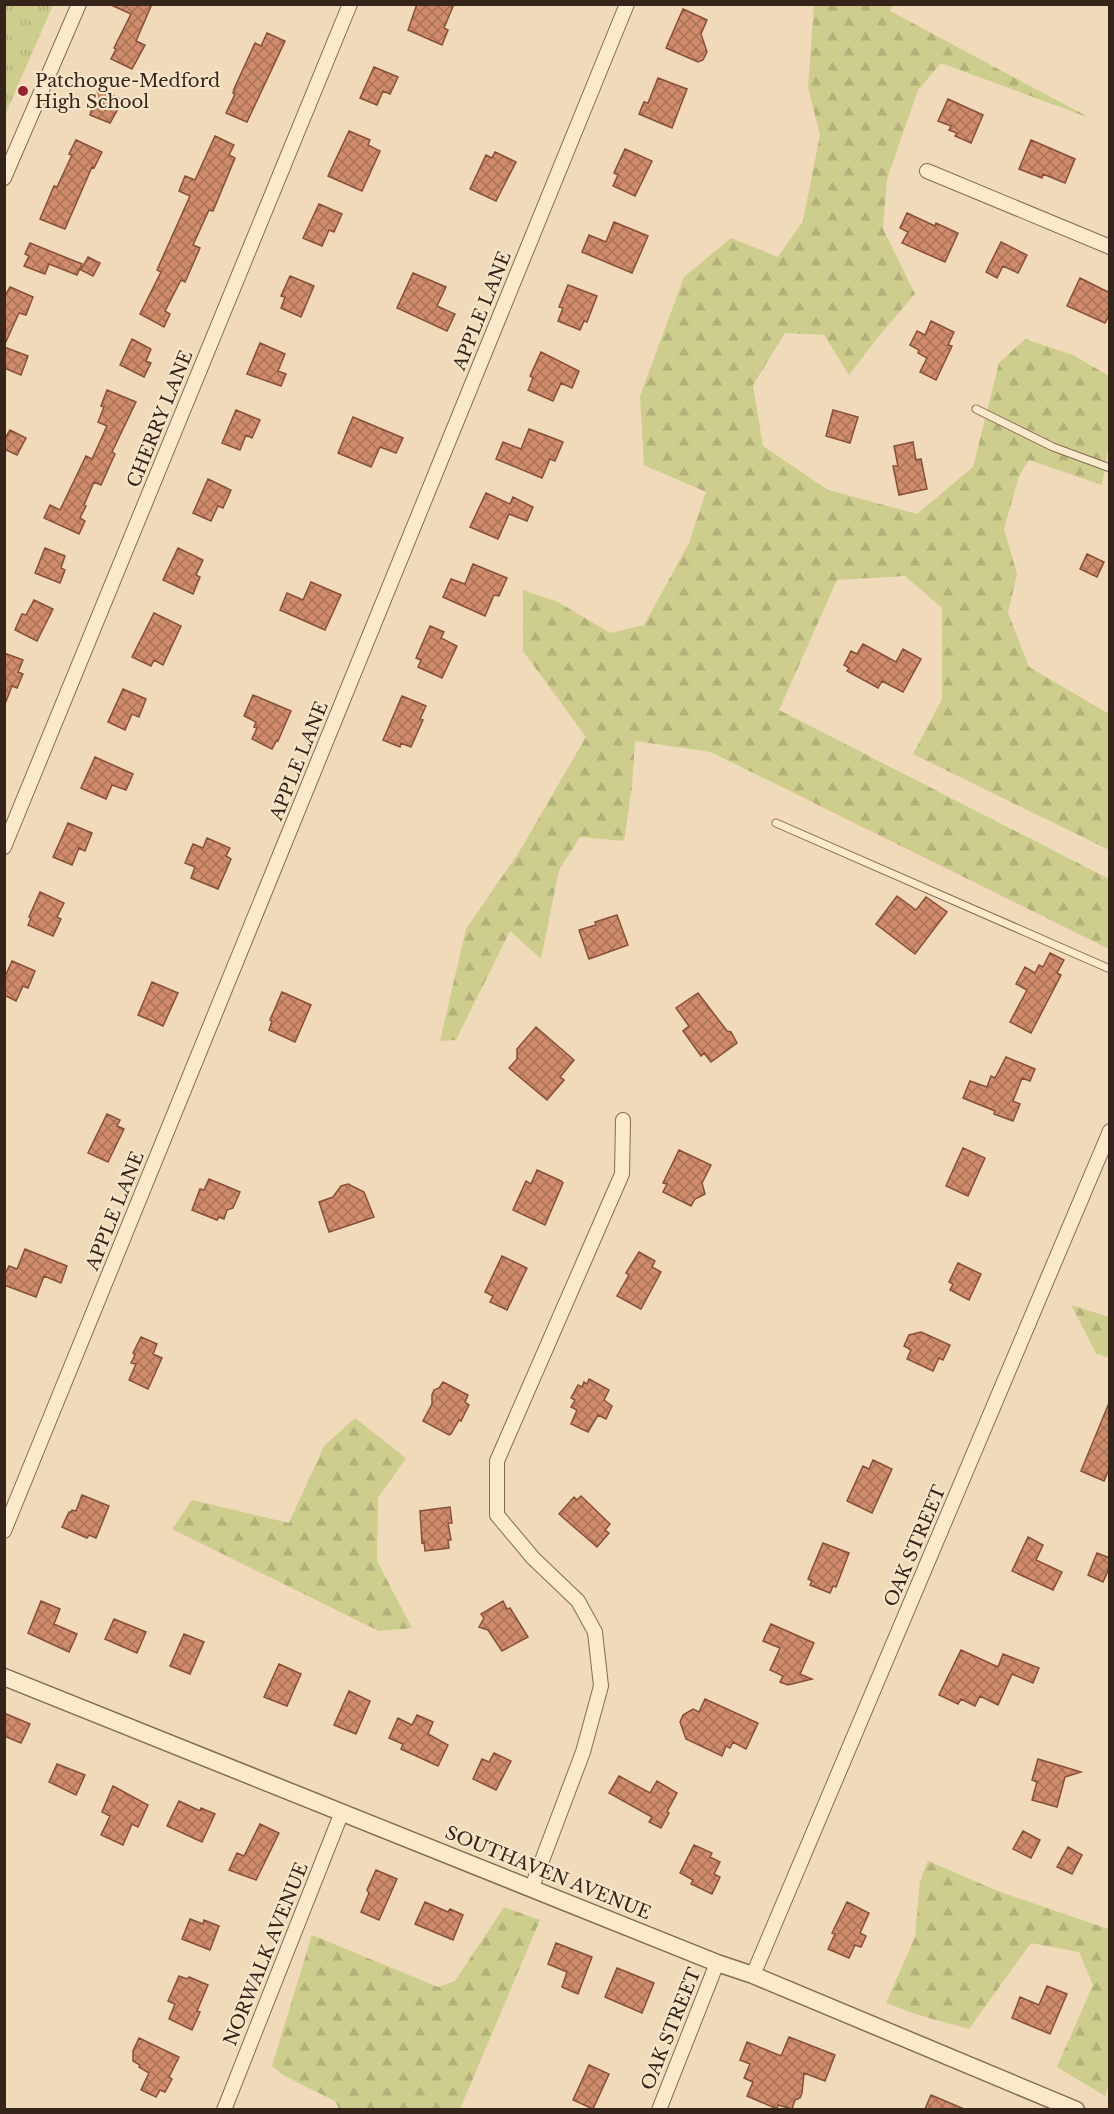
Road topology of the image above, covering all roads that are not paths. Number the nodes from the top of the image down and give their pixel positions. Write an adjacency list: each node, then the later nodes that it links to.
1 (79, 4): 5 (street)
2 (350, 4): 10 (street, CHERRY LANE)
3 (627, 4): 14 (street, APPLE LANE)
4 (927, 171): 6 (street)
5 (4, 178)
6 (1110, 247)
7 (976, 410): 8 (lane)
8 (1110, 468)
9 (776, 823): 11 (lane)
10 (4, 847)
11 (1110, 969)
12 (623, 1120): 17 (street)
13 (1110, 1131): 19 (street, OAK STREET)
14 (4, 1531)
15 (4, 1677): 16 (street, SOUTHAVEN AVENUE)
16 (342, 1812): 17 (street, SOUTHAVEN AVENUE); 20 (street, NORWALK AVENUE)
17 (532, 1887): 18 (street, SOUTHAVEN AVENUE)
18 (717, 1963): 19 (street, SOUTHAVEN AVENUE); 21 (street, OAK STREET)
19 (753, 1975): 22 (street, SOUTHAVEN AVENUE)
20 (224, 2109)
21 (659, 2109)
22 (1076, 2109)

